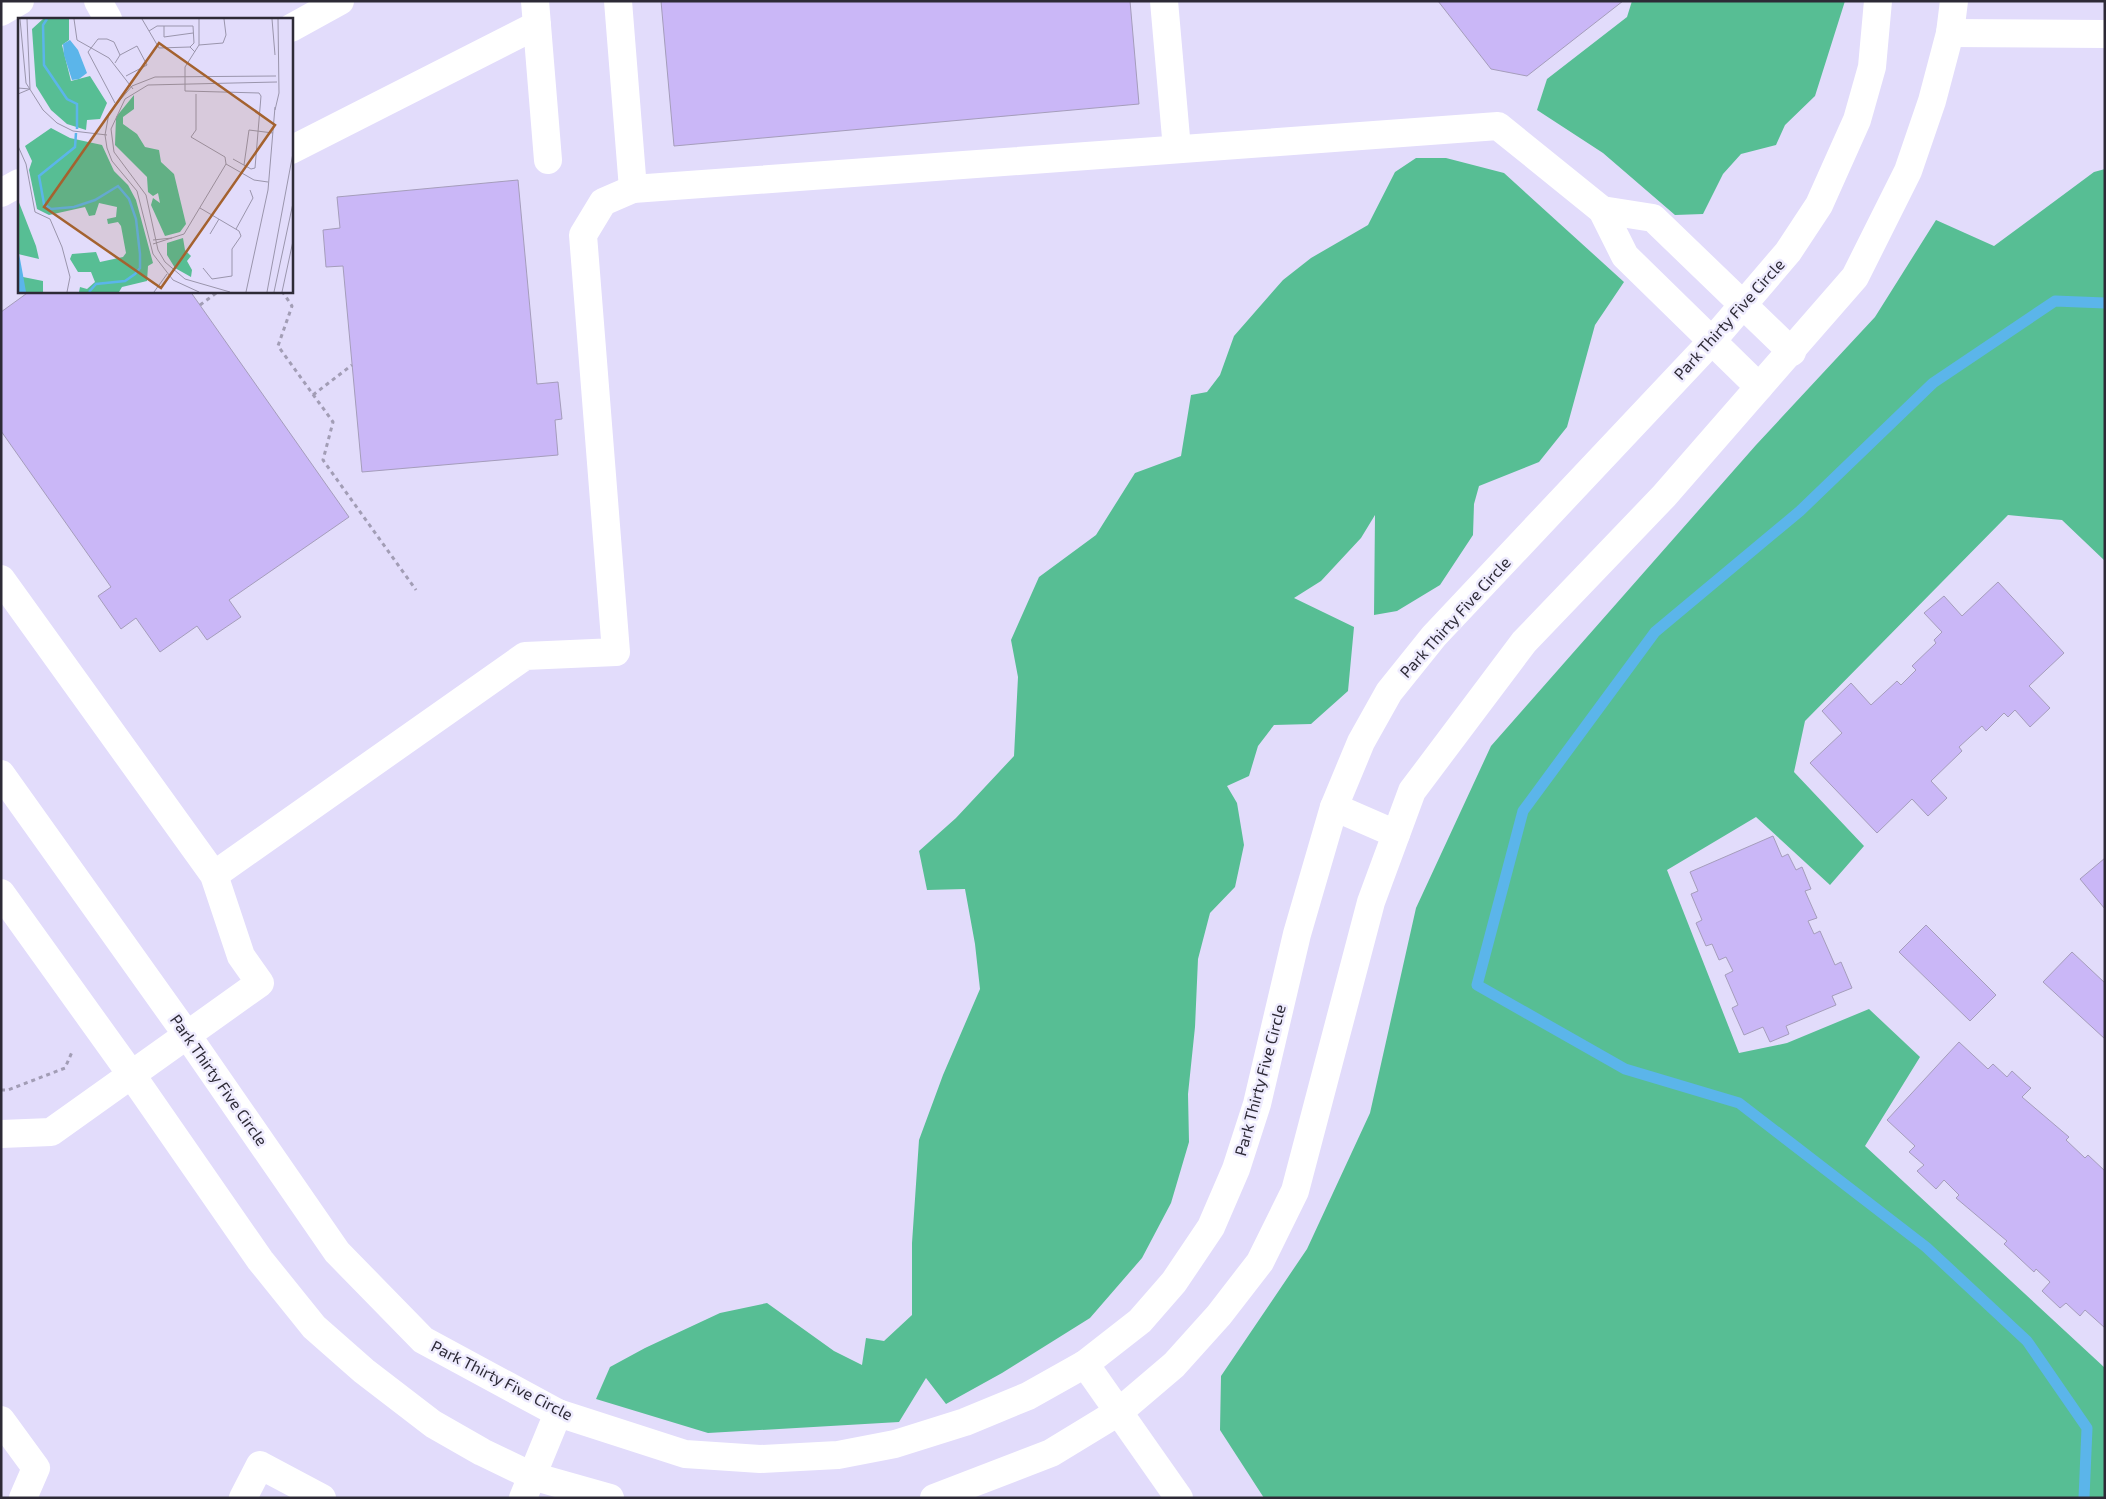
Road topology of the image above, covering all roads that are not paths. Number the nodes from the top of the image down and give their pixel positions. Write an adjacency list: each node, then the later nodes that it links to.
1 (20, 1): 8 (street)
2 (98, 1): 10 (street)
3 (340, 1): 11 (street)
4 (618, 1): 18 (street)
5 (1164, 1): 15 (street)
6 (1878, 1): 21 (street, Park Thirty Five Circle)
7 (1954, 1): 12 (street)
8 (1, 12)
9 (536, 13): 14 (street); 16 (street)
10 (107, 18)
11 (292, 27)
12 (1950, 33): 13 (street); 23 (street)
13 (2105, 34)
14 (292, 149)
15 (1177, 149): 18 (street); 20 (street)
16 (548, 160)
17 (18, 184): 19 (street)
18 (633, 189): 29 (street)
19 (1, 193)
20 (1602, 210): 21 (street); 22 (street)
21 (1744, 306): 22 (street, Park Thirty Five Circle); 23 (street)
22 (1712, 341): 24 (street); 27 (street, Park Thirty Five Circle)
23 (1792, 352): 24 (street)
24 (1759, 387): 28 (street)
25 (1, 579): 29 (street)
26 (1, 774): 31 (street, Park Thirty Five Circle)
27 (1334, 807): 28 (street); 34 (street, Park Thirty Five Circle)
28 (1396, 834): 35 (street)
29 (214, 875): 31 (street)
30 (1, 893): 32 (street)
31 (187, 1034): 32 (street); 36 (street, Park Thirty Five Circle)
32 (131, 1074): 33 (street); 38 (street)
33 (1, 1134)
34 (1085, 1364): 35 (street); 36 (street, Park Thirty Five Circle)
35 (1120, 1411): 43 (street); 44 (street)
36 (558, 1413): 38 (street)
37 (1, 1420): 39 (street)
38 (528, 1487): 42 (street)
39 (23, 1498)
40 (243, 1498): 41 (street)
41 (322, 1498)
42 (610, 1498)
43 (934, 1498)
44 (1179, 1498)

